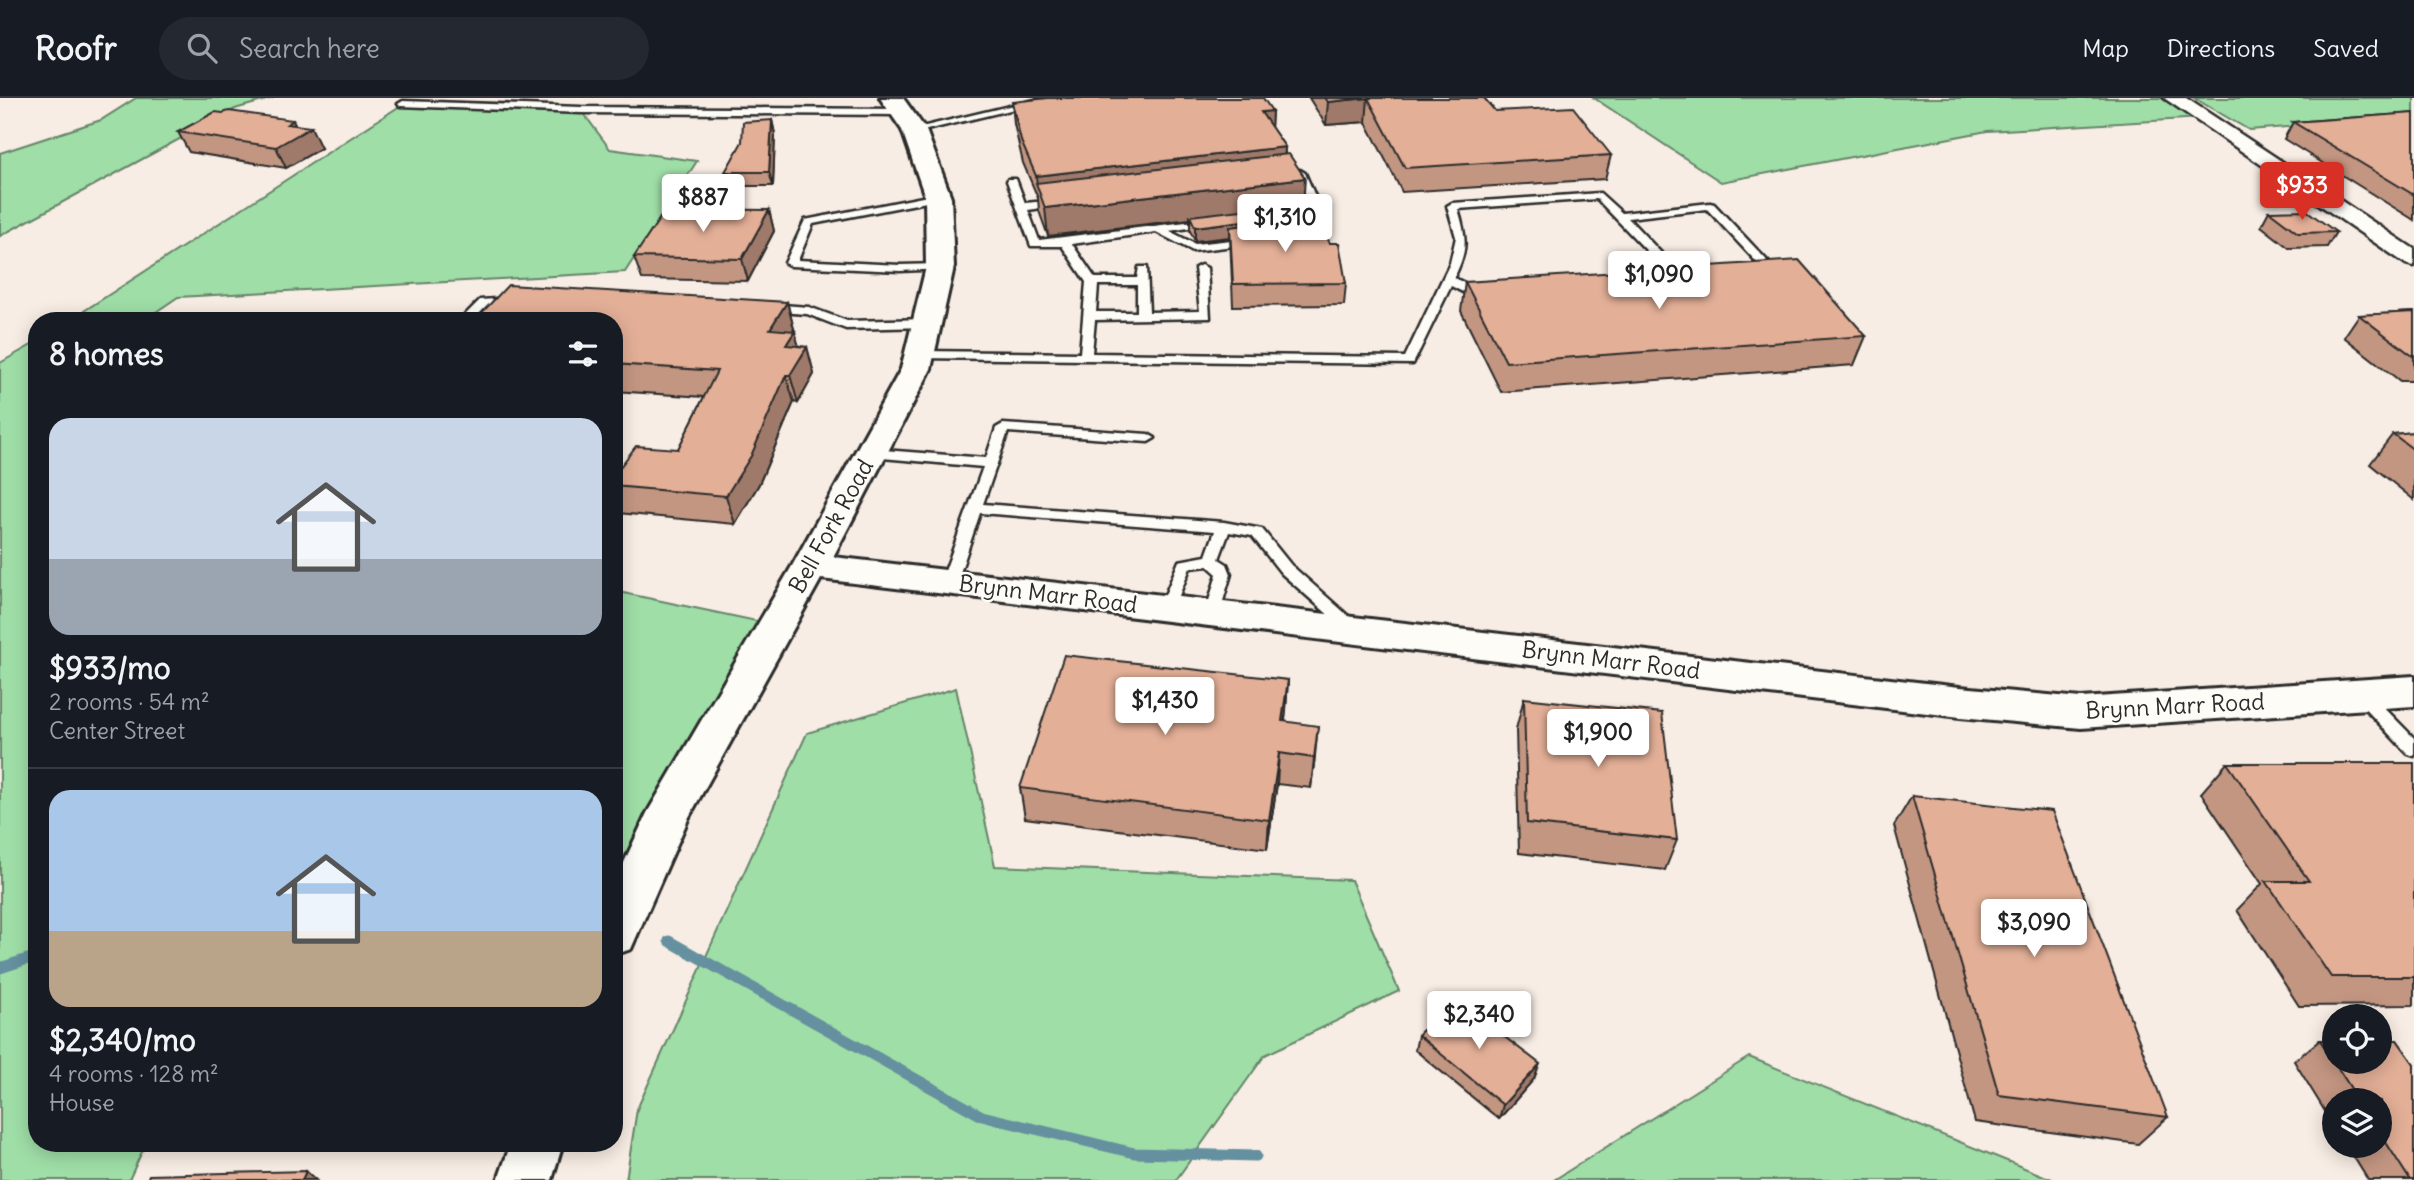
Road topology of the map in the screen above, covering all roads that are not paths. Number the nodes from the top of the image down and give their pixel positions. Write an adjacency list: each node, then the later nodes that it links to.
1 (995, 98): 5 (lane)
2 (1055, 98): 5 (lane)
3 (2173, 98): 20 (street)
4 (403, 104): 6 (lane)
5 (1004, 109): 6 (lane)
6 (903, 113): 9 (street, Bell Fork Road)
7 (1286, 174): 12 (lane)
8 (1012, 181): 11 (lane)
9 (938, 197): 21 (street, Bell Fork Road); 21 (lane)
10 (1074, 201): 11 (lane)
11 (1021, 207): 19 (lane)
12 (1316, 209): 13 (lane); 17 (lane)
13 (1303, 211)
14 (1621, 216): 23 (lane); 24 (lane); 25 (lane)
15 (1222, 220): 16 (lane)
16 (1158, 229): 18 (lane); 19 (lane)
17 (1285, 236)
18 (1259, 240)
19 (1065, 242): 26 (lane)
20 (2414, 259)
21 (940, 267): 33 (street, Bell Fork Road)
22 (1201, 268): 31 (lane)
23 (1769, 269)
24 (1449, 280): 27 (lane); 35 (lane)
25 (1651, 280)
26 (1092, 282): 31 (lane); 32 (lane)
27 (1499, 293)
28 (526, 302): 30 (lane)
29 (757, 307): 33 (lane)
30 (474, 312)
31 (1143, 315): 32 (lane)
32 (1090, 316): 35 (lane)
33 (928, 323): 34 (street, Bell Fork Road)
34 (920, 355): 35 (lane); 37 (street, Bell Fork Road)
35 (1086, 357)
36 (1148, 438): 38 (lane)
37 (871, 453): 38 (lane); 42 (street, Bell Fork Road)
38 (990, 463): 39 (lane)
39 (974, 508): 40 (lane); 43 (lane)
40 (1224, 527): 41 (lane); 46 (lane)
41 (1210, 561): 44 (lane); 45 (lane)
42 (810, 566): 43 (street, Brynn Marr Road); 50 (street, Bell Fork Road)
43 (948, 582): 44 (street, Brynn Marr Road)
44 (1168, 607): 45 (street, Brynn Marr Road)
45 (1213, 614): 46 (street, Brynn Marr Road)
46 (1356, 630): 48 (street, Brynn Marr Road)
47 (2414, 691): 48 (street, Brynn Marr Road)
48 (2362, 695): 49 (lane)
49 (2414, 749)
50 (623, 915)
51 (534, 1152): 52 (street)
52 (525, 1180)

